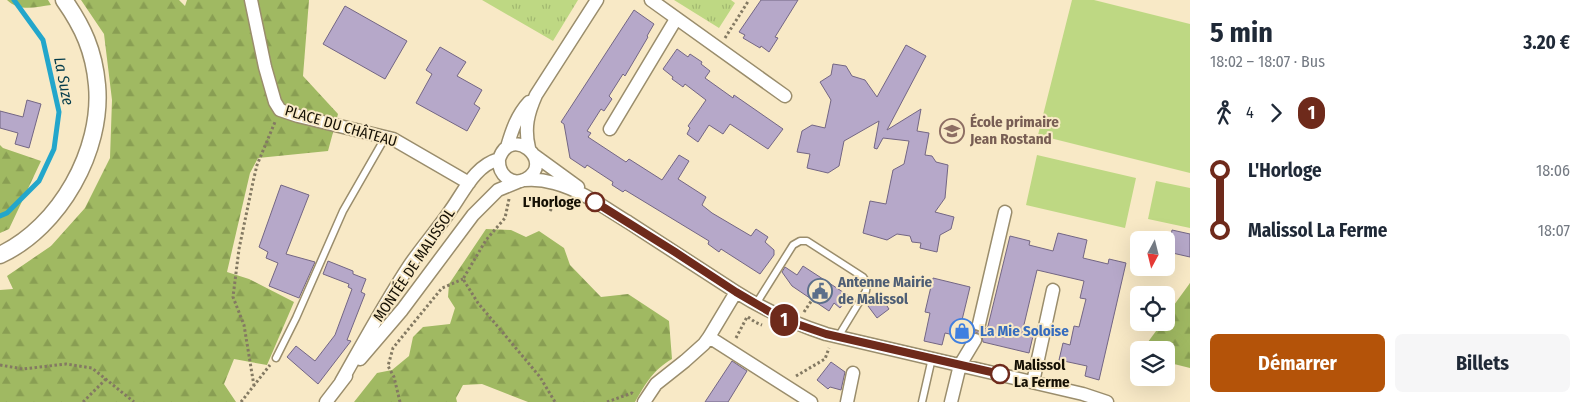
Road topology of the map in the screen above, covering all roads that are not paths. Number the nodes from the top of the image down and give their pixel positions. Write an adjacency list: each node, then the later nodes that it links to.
1 (64, 0): 17 (street)
2 (251, 0): 9 (street, PLACE DU CHÂTEAU)
3 (597, 0): 6 (street, MONTÉE DE MALISSOL)
4 (651, 0): 5 (street)
5 (676, 19): 7 (street); 8 (street)
6 (536, 95): 10 (street, MONTÉE DE MALISSOL); 11 (street, MONTÉE DE MALISSOL)
7 (785, 96)
8 (610, 129)
9 (386, 136): 14 (street, PLACE DU CHÂTEAU); 25 (lane)
10 (507, 147): 11 (street); 12 (street, MONTÉE DE MALISSOL)
11 (531, 151): 13 (street, MONTÉE DE MALISSOL); 15 (street)
12 (499, 159): 13 (street); 14 (street, MONTÉE DE MALISSOL)
13 (522, 180): 15 (street); 29 (street, MONTÉE DE MALISSOL)
14 (469, 183): 29 (street, MONTÉE DE MALISSOL)
15 (595, 202): 19 (street)
16 (1005, 212): 21 (street)
17 (0, 255)
18 (1053, 290): 30 (street)
19 (736, 292): 20 (street); 23 (street)
20 (756, 304): 22 (street); 22 (lane)
21 (979, 324)
22 (832, 335): 26 (street)
23 (709, 337): 32 (street); 34 (street)
24 (975, 340): 27 (street)
25 (276, 358)
26 (932, 358): 27 (street); 36 (lane)
27 (960, 365): 30 (street); 37 (street)
28 (853, 373): 35 (street)
29 (341, 382): 33 (street, MONTÉE DE MALISSOL)
30 (1033, 382): 31 (street)
31 (1082, 398): 38 (street)
32 (640, 400)
33 (326, 402)
34 (811, 402)
35 (848, 402)
36 (922, 402)
37 (951, 402)
38 (1107, 402)

